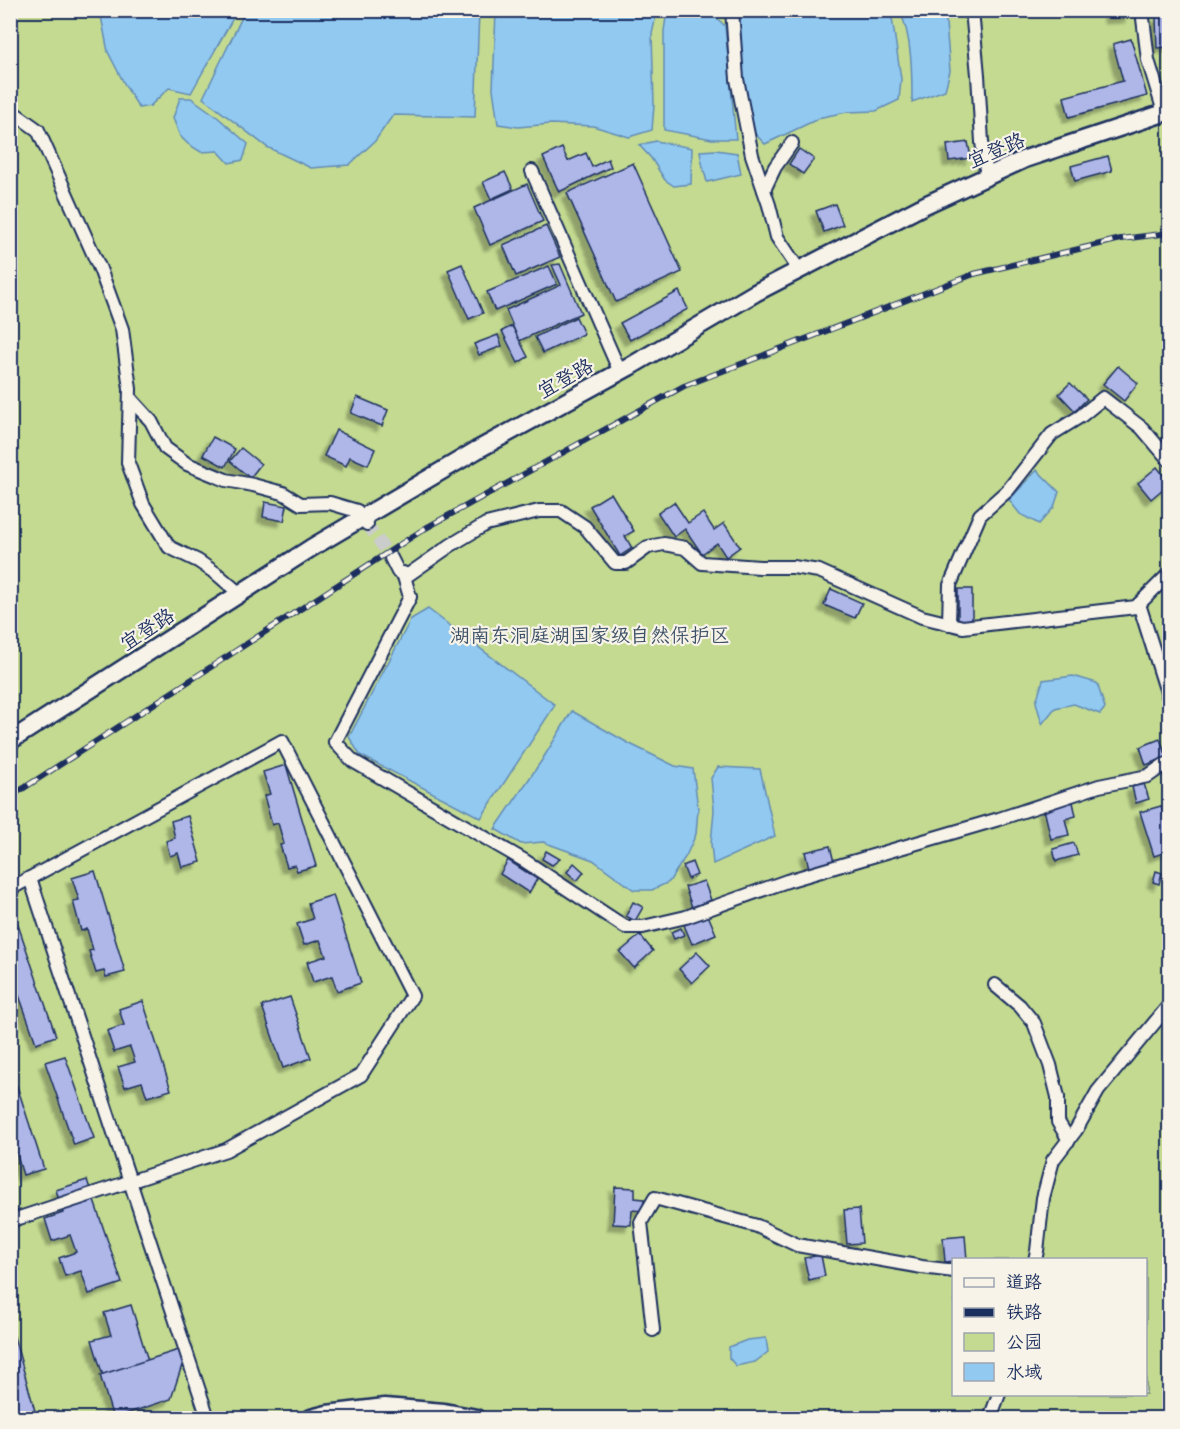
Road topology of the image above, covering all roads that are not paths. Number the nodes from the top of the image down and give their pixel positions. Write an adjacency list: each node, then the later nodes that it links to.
1 (732, 10): 9 (street)
2 (972, 10): 8 (street)
3 (1142, 10): 5 (street)
4 (10, 110): 12 (street)
5 (1167, 111): 8 (street, 宜登路)
6 (792, 143): 9 (street)
7 (532, 171): 11 (street)
8 (987, 177): 10 (street, 宜登路)
9 (764, 190): 10 (street)
10 (799, 270): 11 (street, 宜登路)
11 (620, 372): 14 (street, 宜登路)
12 (130, 398): 14 (street); 18 (street)
13 (1170, 461): 20 (street)
14 (365, 521): 18 (street, 宜登路)
15 (391, 558): 16 (street)
16 (403, 573): 20 (street); 23 (street)
17 (1170, 573): 19 (street)
18 (240, 594): 22 (street, 宜登路)
19 (1138, 604): 20 (street); 21 (street)
20 (949, 624)
21 (1170, 702)
22 (10, 741)
23 (1170, 763)
24 (30, 878): 25 (street); 29 (street); 29 (street)
25 (10, 889)
26 (996, 985): 28 (street)
27 (1170, 1004): 28 (street)
28 (1069, 1140): 31 (street)
29 (130, 1182): 30 (street); 35 (street)
30 (10, 1221)
31 (1035, 1258)
32 (952, 1271): 33 (street)
33 (653, 1330)
34 (999, 1396): 38 (street)
35 (208, 1419)
36 (311, 1419): 37 (street)
37 (477, 1419)
38 (990, 1419)

